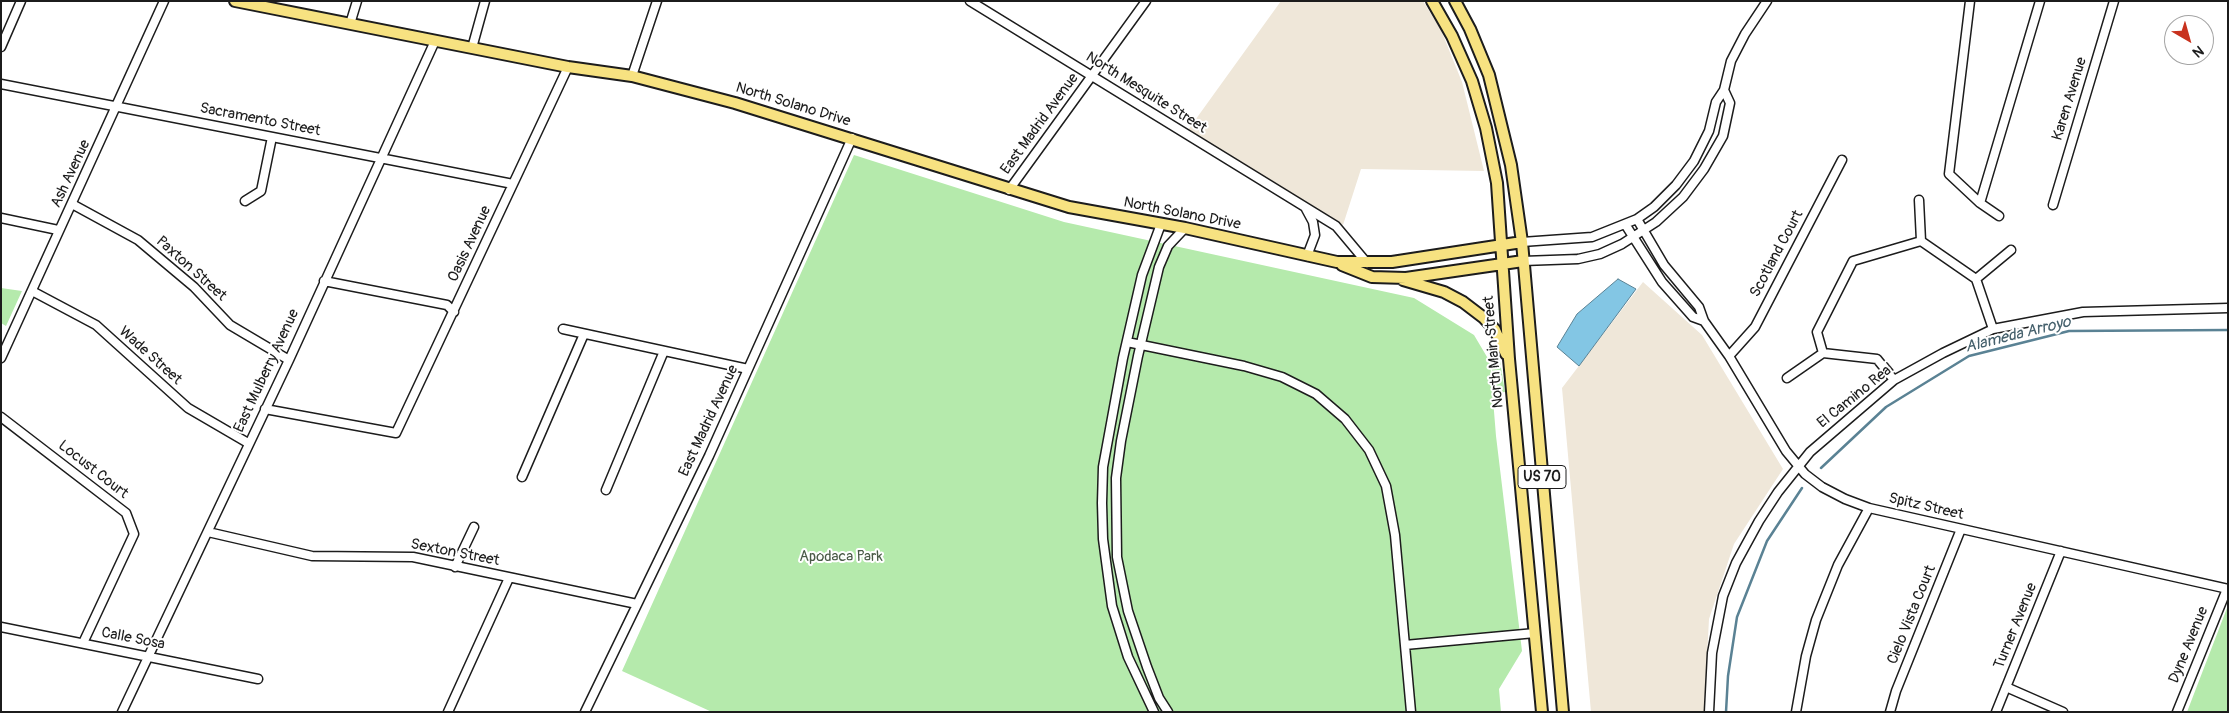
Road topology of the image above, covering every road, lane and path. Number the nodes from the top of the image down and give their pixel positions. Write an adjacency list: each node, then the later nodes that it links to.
1 (22, 1): 18 (street)
2 (164, 1): 25 (street, Ash Avenue)
3 (236, 1): 15 (main road, North Solano Drive)
4 (357, 1): 16 (street)
5 (485, 1): 19 (street)
6 (657, 1): 22 (street)
7 (970, 1): 21 (street, North Mesquite Street)
8 (1146, 1): 21 (street, East Madrid Avenue)
9 (1432, 1): 49 (main road, North Main Street / US 70)
10 (1455, 1): 48 (main road, US 70)
11 (1767, 1): 24 (street)
12 (1970, 1): 34 (street)
13 (2040, 1): 34 (street)
14 (2114, 1): 36 (street, Karen Avenue)
15 (260, 4): 16 (main road, North Solano Drive)
16 (350, 24): 17 (main road, North Solano Drive)
17 (435, 42): 19 (main road, North Solano Drive); 28 (street, East Mulberry Avenue)
18 (1, 46)
19 (472, 48): 20 (main road, North Solano Drive)
20 (568, 67): 22 (main road, North Solano Drive); 30 (street, Oasis Avenue)
21 (1091, 75): 31 (street, East Madrid Avenue); 37 (street, North Mesquite Street)
22 (632, 76): 27 (main road, North Solano Drive)
23 (1, 84): 25 (street, Sacramento Street)
24 (1724, 90): 40 (street); 45 (street)
25 (118, 106): 26 (street, Sacramento Street); 35 (street, Ash Avenue)
26 (272, 137): 28 (street, Sacramento Street); 33 (street)
27 (852, 138): 31 (main road, North Solano Drive); 74 (street, East Madrid Avenue)
28 (383, 158): 30 (street, Sacramento Street); 58 (street, East Mulberry Avenue)
29 (1842, 160): 70 (street, Scotland Court)
30 (513, 184): 61 (street, Oasis Avenue)
31 (1009, 190): 41 (main road, North Solano Drive)
32 (1919, 200): 47 (street)
33 (245, 201)
34 (1980, 203): 38 (street)
35 (72, 204): 44 (street, Ash Avenue); 73 (street, Paxton Street)
36 (2053, 204)
37 (1306, 209): 51 (street); 54 (street, North Mesquite Street)
38 (1999, 216)
39 (1, 218): 44 (street)
40 (1637, 219): 42 (street); 45 (street, Spitz Street)
41 (1161, 224): 43 (main road, North Solano Drive); 66 (street)
42 (1625, 224): 46 (street, Spitz Street); 48 (street)
43 (1185, 228): 51 (main road, North Solano Drive); 67 (street)
44 (58, 230): 59 (street, Ash Avenue)
45 (1643, 230): 46 (street); 62 (street, Spitz Street)
46 (1633, 237): 53 (street); 62 (street, Spitz Street)
47 (1921, 241): 57 (street); 69 (street)
48 (1522, 242): 49 (main road, North Solano Drive); 53 (main road, US 70)
49 (1500, 246): 54 (main road, North Solano Drive); 55 (main road, North Main Street / US 70)
50 (2011, 250): 57 (street)
51 (1307, 256): 52 (main road, North Solano Drive)
52 (1337, 262): 54 (main road, North Solano Drive); 56 (main road, North Solano Drive)
53 (1523, 262): 55 (main road, North Solano Drive); 110 (main road, US 70)
54 (1367, 263)
55 (1502, 263): 56 (main road, North Solano Drive); 72 (main road, North Main Street / US 70)
56 (1398, 278): 72 (main road)
57 (1976, 279): 64 (street)
58 (324, 281): 61 (street); 73 (street, East Mulberry Avenue)
59 (32, 291): 71 (street, Ash Avenue); 79 (street, Wade Street)
60 (2228, 308): 64 (street, El Camino Real)
61 (454, 312): 77 (street, Oasis Avenue)
62 (1704, 321): 70 (street, Spitz Street)
63 (563, 329): 65 (street)
64 (1993, 329): 76 (street, El Camino Real)
65 (584, 334): 68 (street); 81 (street)
66 (1127, 342): 67 (street); 88 (street)
67 (1141, 344): 87 (street); 97 (street)
68 (664, 351): 74 (street); 82 (street)
69 (1823, 353): 75 (street); 76 (street)
70 (1729, 356): 80 (street, Spitz Street)
71 (1, 358)
72 (1509, 359): 95 (main road, North Main Street / US 70)
73 (289, 360): 77 (street, East Mulberry Avenue)
74 (748, 369): 93 (street, East Madrid Avenue)
75 (1788, 378)
76 (1894, 380): 80 (street, El Camino Real)
77 (265, 408): 79 (street, East Mulberry Avenue)
78 (1, 417): 96 (street, Locust Court)
79 (248, 443): 86 (street, East Mulberry Avenue)
80 (1799, 466): 83 (street, Spitz Street); 111 (street, El Camino Real)
81 (522, 477)
82 (606, 490)
83 (1869, 508): 85 (street, Spitz Street); 112 (street)
84 (474, 527): 90 (street)
85 (1961, 529): 89 (street, Spitz Street); 113 (street, Cielo Vista Court)
86 (208, 532): 90 (street, Sexton Street); 98 (street, East Mulberry Avenue)
87 (1117, 538): 88 (street); 99 (street)
88 (1103, 539): 100 (street)
89 (2061, 551): 92 (street, Spitz Street); 102 (street, Turner Avenue)
90 (455, 567): 91 (street, Sexton Street)
91 (509, 578): 93 (street, Sexton Street); 104 (street)
92 (2228, 589): 116 (street, Dyne Avenue)
93 (637, 604): 105 (street, East Madrid Avenue)
94 (1, 627): 96 (street, Calle Sosa)
95 (1535, 633): 97 (street); 109 (main road, North Main Street / US 70)
96 (83, 643): 98 (street, Calle Sosa)
97 (1405, 645): 108 (street)
98 (150, 656): 101 (street, Calle Sosa); 103 (street, East Mulberry Avenue)
99 (1147, 667): 100 (street); 107 (street)
100 (1135, 672): 106 (street)
101 (258, 679)
102 (2006, 687): 114 (street, Turner Avenue); 115 (street)
103 (122, 712)
104 (448, 712)
105 (586, 712)
106 (1154, 712)
107 (1168, 712)
108 (1411, 712)
109 (1542, 712)
110 (1563, 712)
111 (1709, 712)
112 (1796, 712)
113 (1890, 712)
114 (1996, 712)
115 (2063, 712)
116 (2177, 712)

